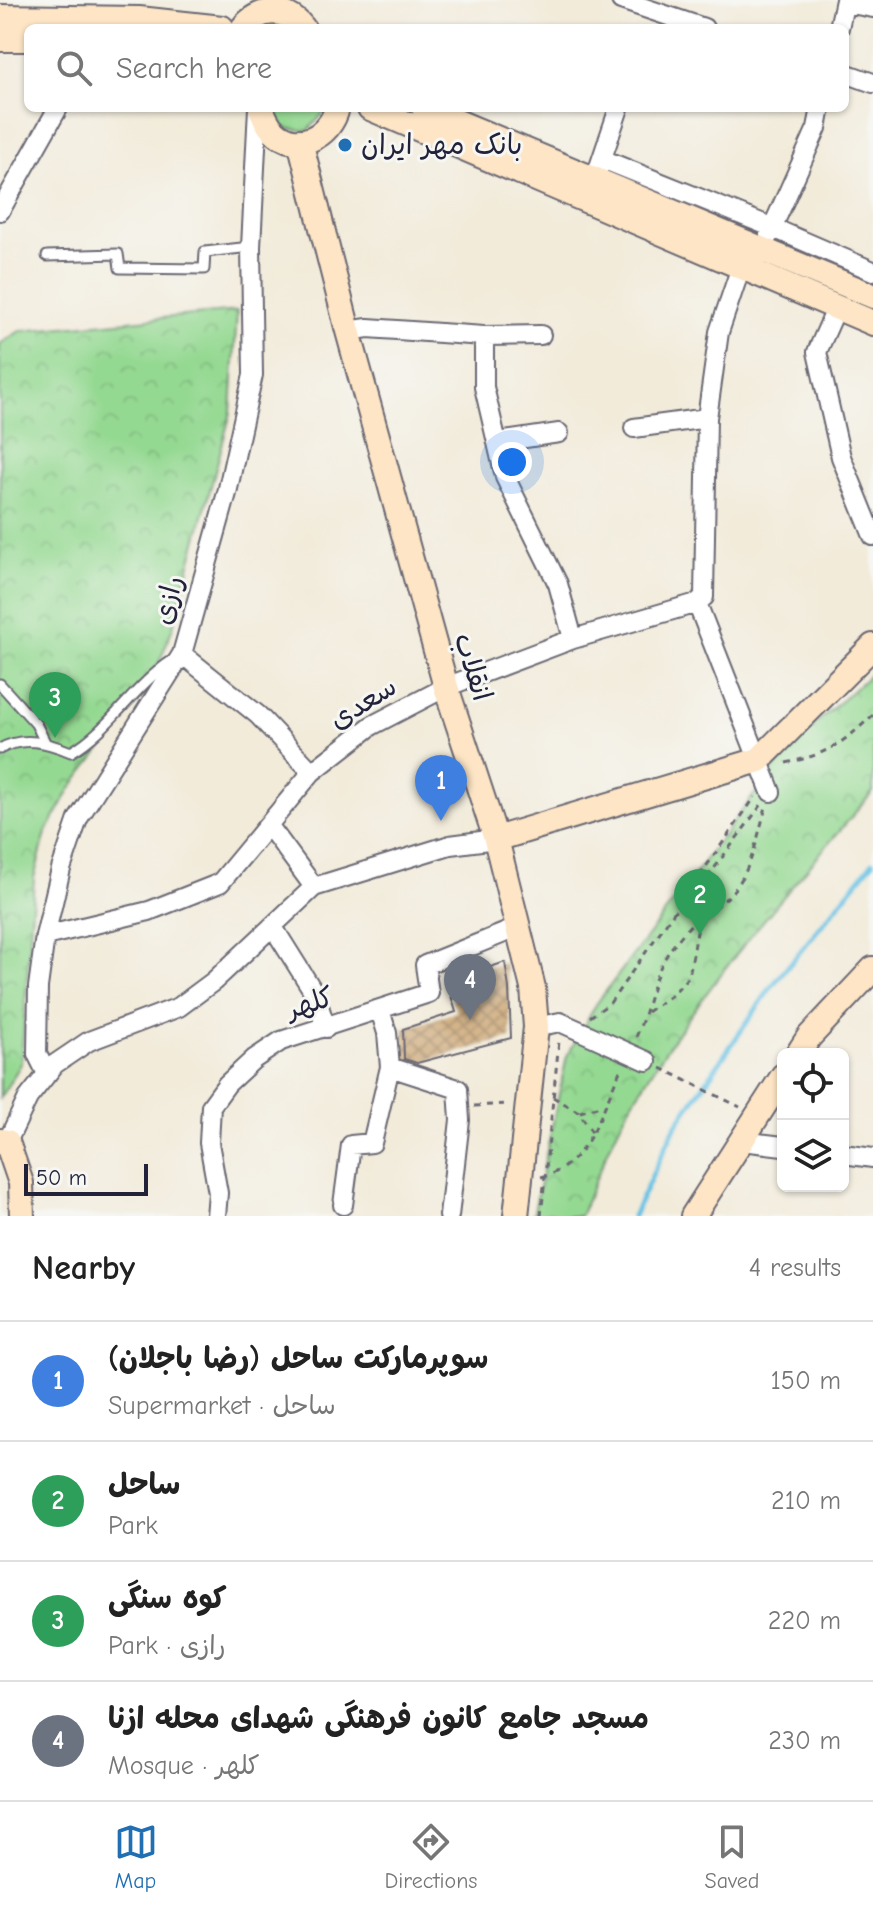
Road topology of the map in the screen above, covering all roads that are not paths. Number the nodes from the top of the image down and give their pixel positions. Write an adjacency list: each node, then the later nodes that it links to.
1 (621, 0): 7 (street)
2 (845, 2): 4 (street); 12 (street)
3 (276, 6): 9 (street); 10 (street)
4 (873, 8)
5 (123, 10): 6 (street); 8 (street)
6 (17, 18): 13 (street)
7 (647, 20): 11 (street)
8 (200, 24)
9 (247, 24)
10 (299, 24)
11 (676, 24)
12 (840, 24)
13 (0, 39)
14 (849, 74): 15 (street)
15 (873, 83)
16 (56, 112): 26 (street)
17 (259, 112): 28 (street, رازی)
18 (261, 112): 24 (street)
19 (336, 112): 24 (street)
20 (379, 112): 30 (street)
21 (435, 112): 25 (street)
22 (618, 112): 25 (street)
23 (820, 112): 27 (street)
24 (300, 141): 35 (street, انقلاب)
25 (599, 169): 27 (street)
26 (0, 211)
27 (769, 238): 30 (street); 31 (street); 32 (street)
28 (251, 247): 29 (lane); 46 (street, رازی)
29 (47, 256)
30 (749, 270): 33 (street); 38 (street)
31 (873, 271)
32 (873, 296)
33 (837, 307): 34 (street); 42 (street)
34 (873, 323)
35 (348, 331): 37 (street); 48 (street, انقلاب)
36 (541, 335): 37 (street)
37 (484, 336): 41 (street)
38 (707, 418): 39 (street); 43 (street)
39 (634, 428)
40 (559, 433): 41 (street)
41 (498, 442): 44 (street)
42 (873, 536)
43 (697, 603): 44 (street, سعدی); 52 (street)
44 (573, 639): 48 (street, سعدی)
45 (873, 646): 52 (street)
46 (182, 654): 49 (lane); 51 (street); 58 (street, رازی)
47 (0, 684): 49 (lane)
48 (446, 687): 51 (street, سعدی); 54 (street, انقلاب)
49 (45, 742): 50 (lane)
50 (0, 749)
51 (312, 772): 53 (street, سعدی)
52 (764, 777): 54 (street)
53 (269, 826): 55 (street); 58 (street, سعدی)
54 (496, 839): 55 (street); 57 (street, انقلاب)
55 (314, 887): 56 (street)
56 (273, 927): 62 (street); 66 (street)
57 (519, 927): 60 (street, کلهر); 61 (street, انقلاب)
58 (45, 936): 66 (street, رازی)
59 (873, 969): 63 (street)
60 (380, 1010): 62 (street, کلهر); 65 (street)
61 (536, 1027): 64 (street); 77 (street, انقلاب)
62 (326, 1028): 75 (street, کلهر)
63 (802, 1048)
64 (647, 1061)
65 (390, 1067): 73 (street); 76 (street)
66 (47, 1074): 68 (street)
67 (777, 1085): 69 (street)
68 (3, 1141): 74 (street)
69 (741, 1141): 70 (street); 78 (street)
70 (777, 1145)
71 (849, 1155): 72 (street)
72 (873, 1158)
73 (343, 1205)
74 (22, 1216)
75 (216, 1216)
76 (449, 1216)
77 (516, 1216)
78 (693, 1216)

